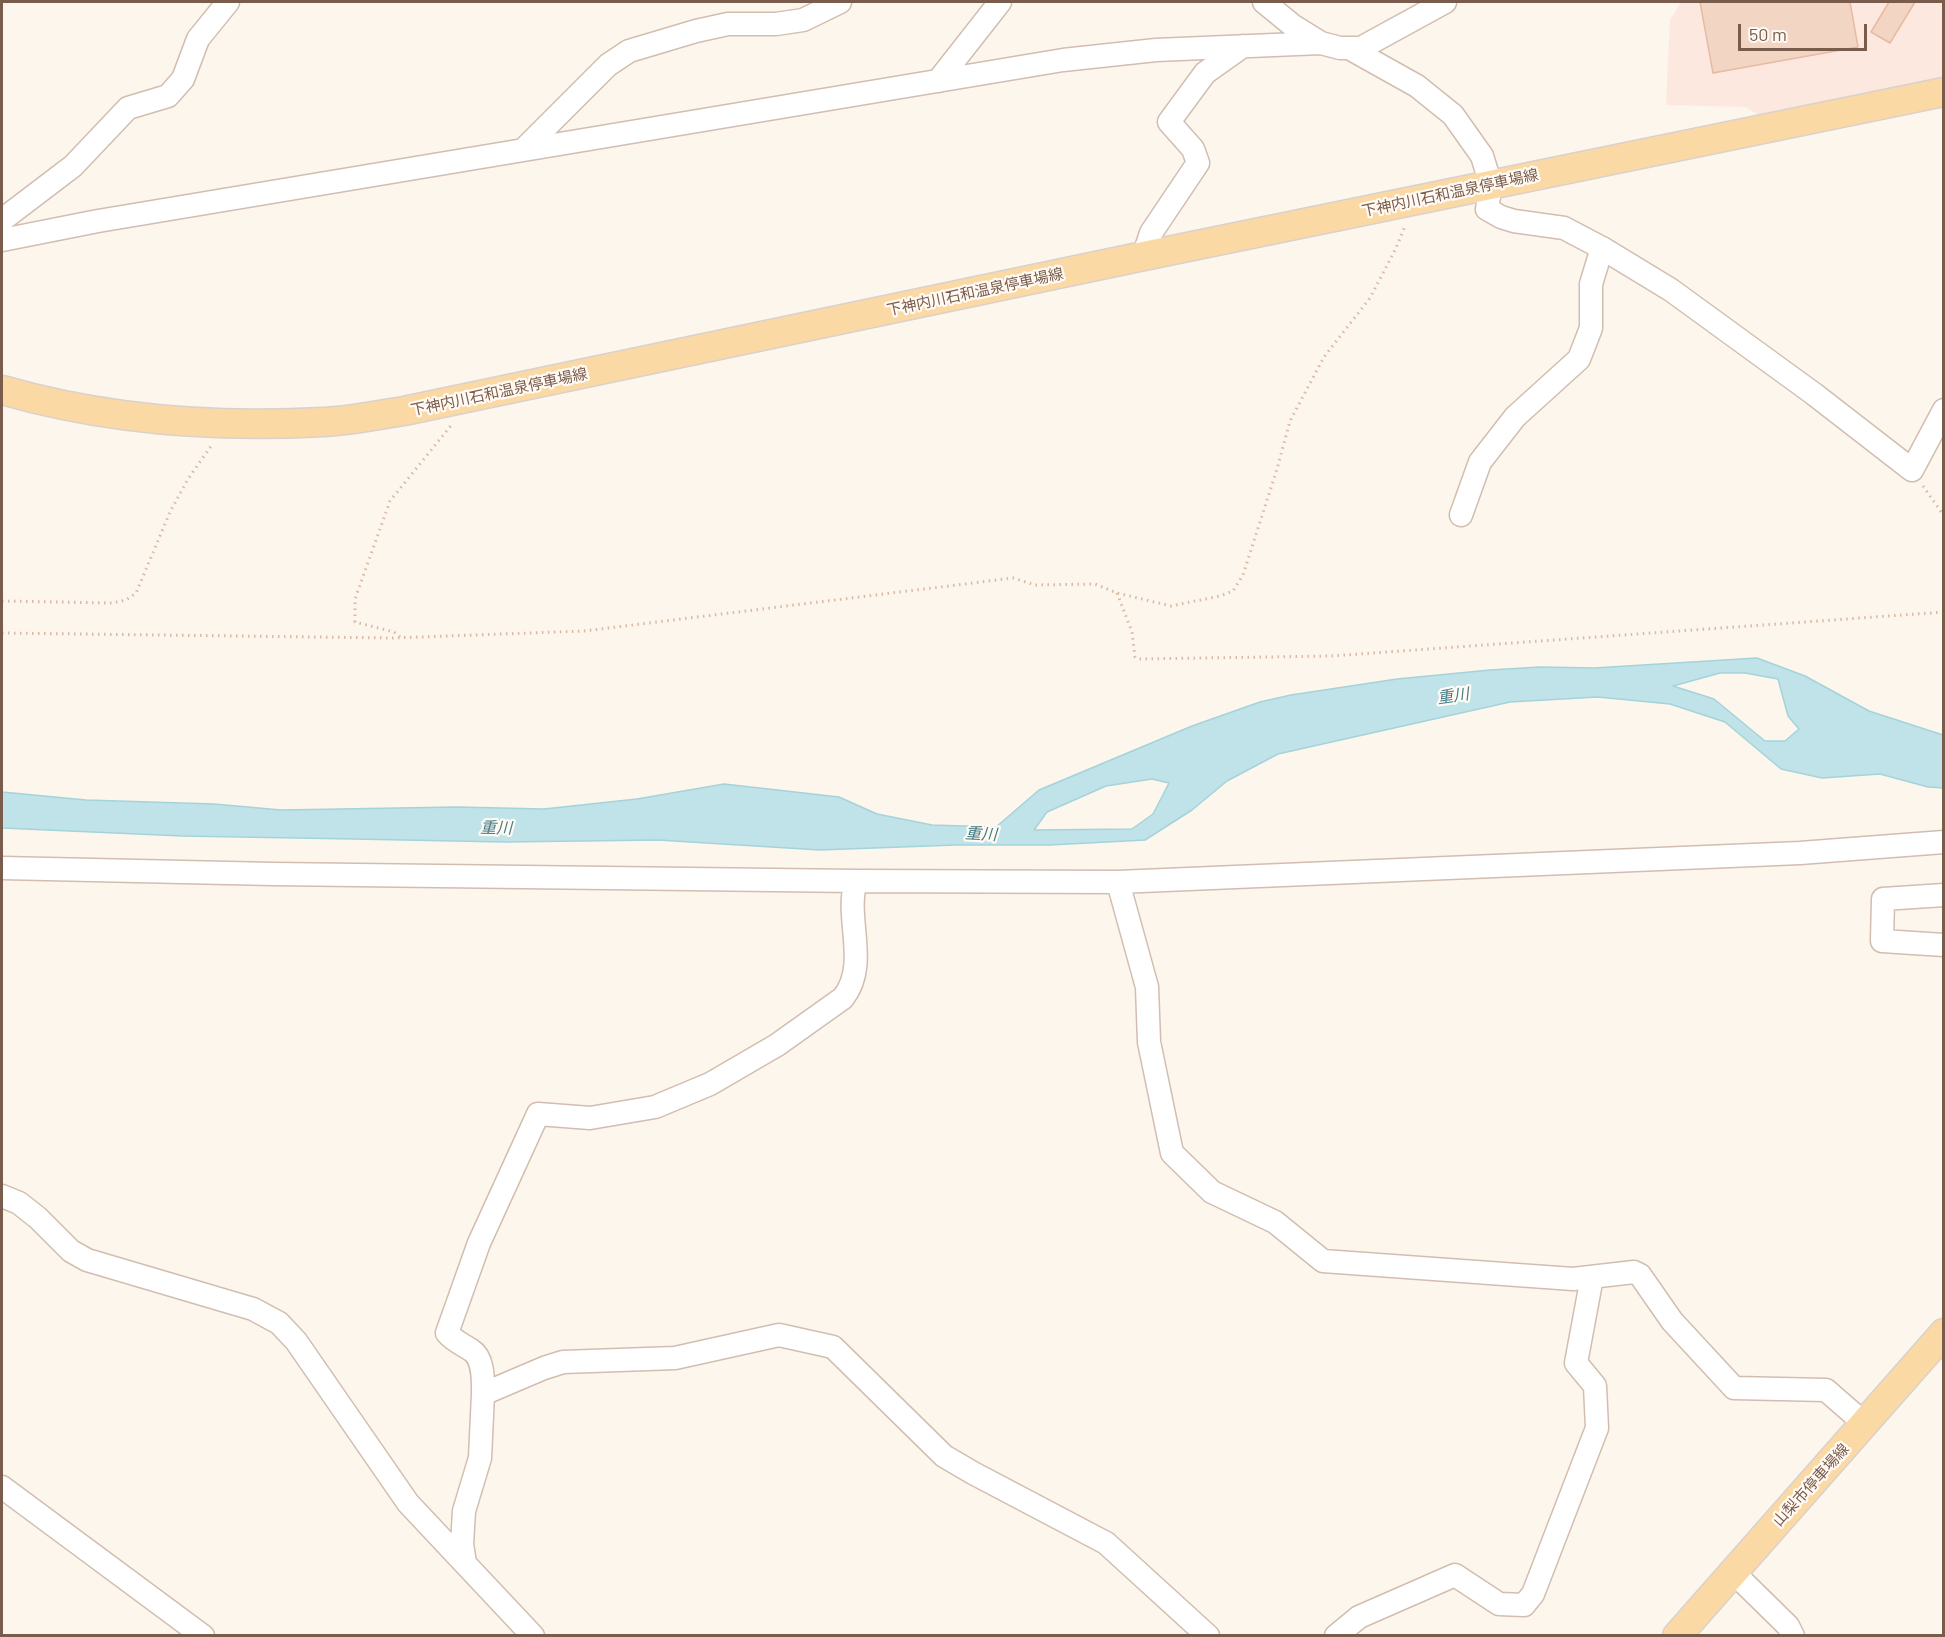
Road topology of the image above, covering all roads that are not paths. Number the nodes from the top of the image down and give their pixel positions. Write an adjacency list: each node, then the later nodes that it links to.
1 (228, 2): 13 (street)
2 (840, 2): 11 (street)
3 (1000, 2): 9 (street)
4 (1445, 2): 8 (street)
5 (1273, 4): 6 (street)
6 (1321, 43): 7 (street); 8 (street)
7 (1243, 46): 9 (street); 16 (street)
8 (1349, 48): 12 (street)
9 (938, 81): 11 (street)
10 (1944, 92): 12 (main road, 下神内川石和温泉停車場線)
11 (523, 150): 14 (street)
12 (1491, 185): 15 (street); 16 (main road, 下神内川石和温泉停車場線)
13 (2, 220)
14 (2, 240)
15 (1602, 248): 18 (street); 19 (street)
16 (1143, 257): 17 (main road, 下神内川石和温泉停車場線)
17 (2, 390)
18 (1944, 410)
19 (1461, 514)
20 (1944, 842): 23 (street)
21 (2, 868): 22 (street)
22 (856, 881): 23 (street); 29 (street)
23 (1118, 882): 27 (street)
24 (1944, 895): 25 (street)
25 (1944, 945)
26 (2, 1196): 32 (street)
27 (1592, 1277): 30 (street); 37 (street)
28 (1944, 1333): 30 (main road, 山梨市停車場線)
29 (483, 1394): 32 (street); 36 (street)
30 (1865, 1424): 33 (main road, 山梨市停車場線)
31 (2, 1487): 34 (street)
32 (465, 1563): 35 (street)
33 (1733, 1572): 38 (main road, 山梨市停車場線); 39 (street)
34 (203, 1635)
35 (533, 1635)
36 (1208, 1635)
37 (1336, 1635)
38 (1677, 1635)
39 (1793, 1635)

